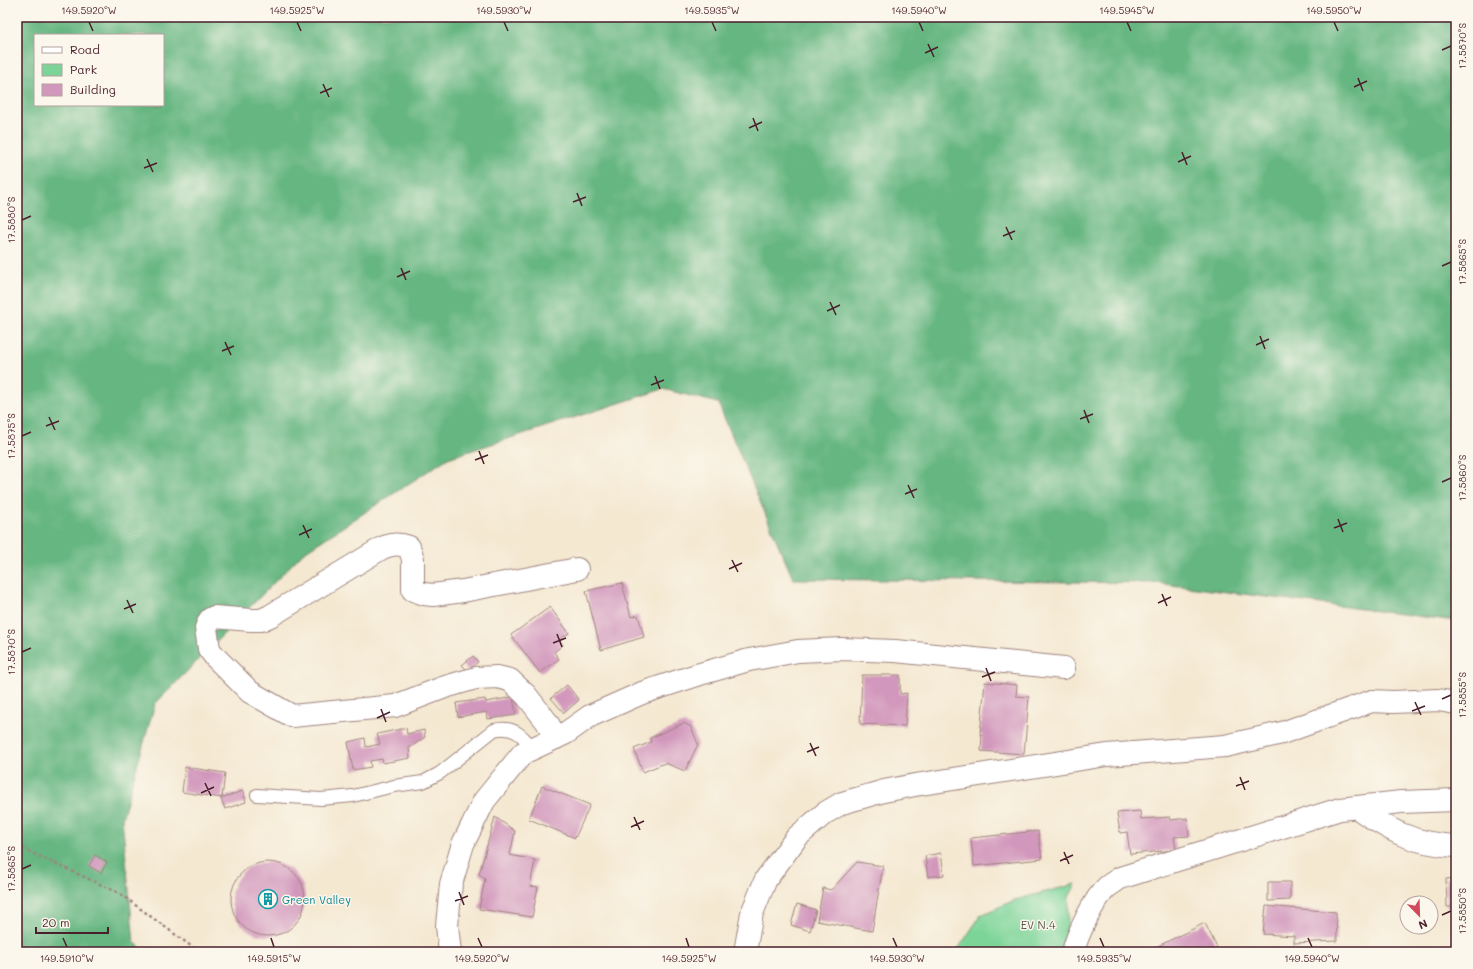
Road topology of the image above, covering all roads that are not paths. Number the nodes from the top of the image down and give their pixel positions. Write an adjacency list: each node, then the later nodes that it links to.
1 (577, 569): 4 (street)
2 (1064, 668): 4 (street)
3 (1456, 703): 11 (street)
4 (556, 738): 5 (street)
5 (532, 748): 6 (lane); 10 (street)
6 (257, 796)
7 (1456, 800): 8 (street)
8 (1356, 807): 9 (street); 12 (street)
9 (1456, 846)
10 (450, 952)
11 (745, 952)
12 (1073, 952)

